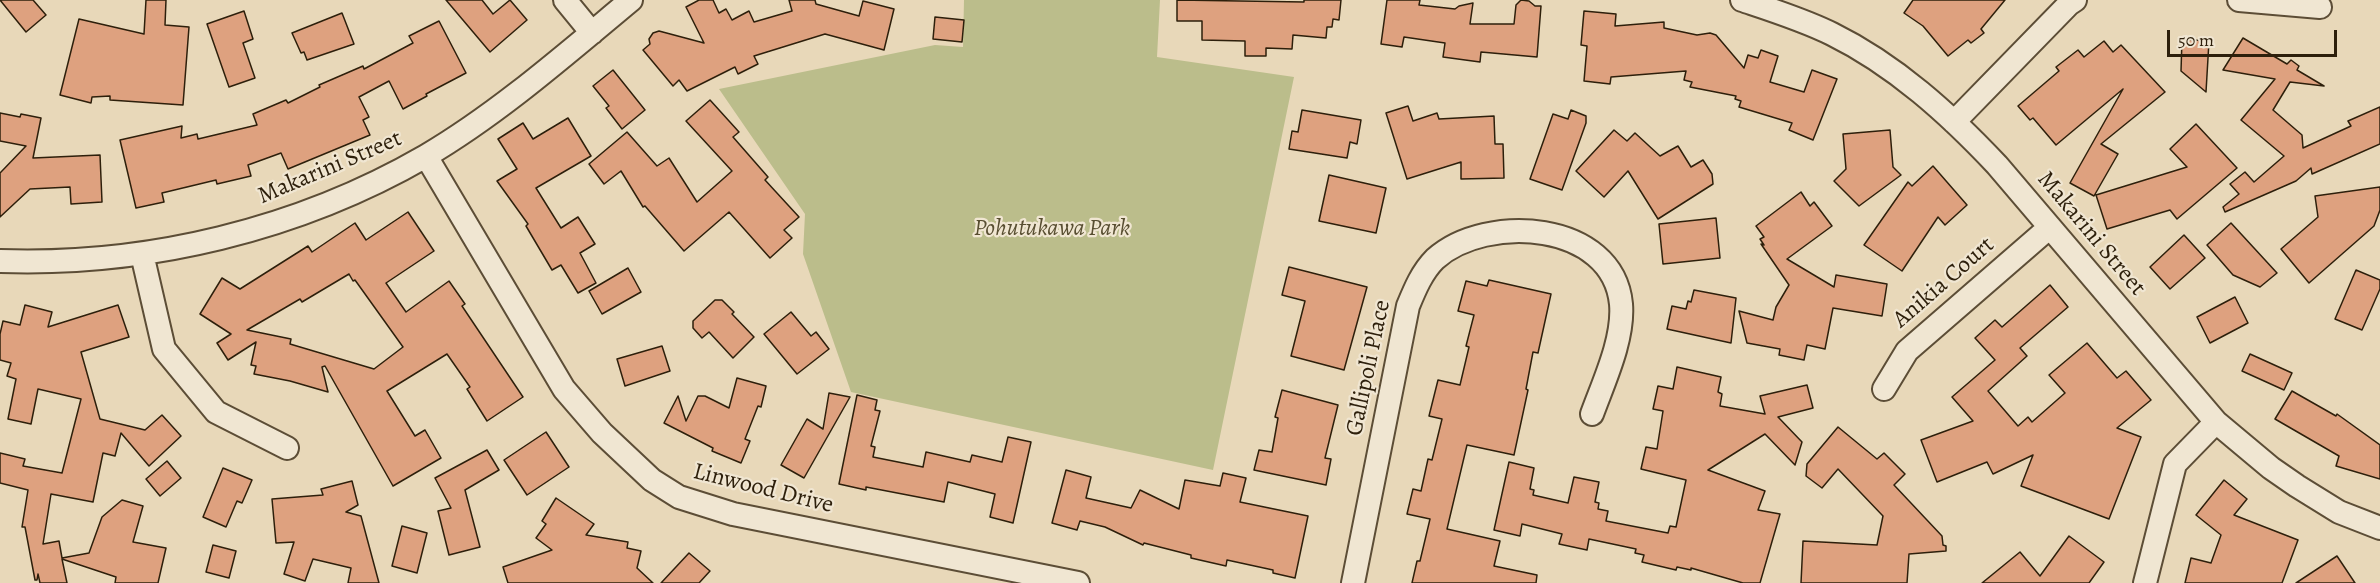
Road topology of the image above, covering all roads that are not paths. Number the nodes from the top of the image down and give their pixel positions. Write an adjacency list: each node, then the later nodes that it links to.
1 (565, 0): 7 (street)
2 (631, 0): 7 (street, Makarini Street)
3 (1742, 0): 8 (street, Makarini Street)
4 (2075, 0): 8 (street)
5 (2239, 0): 6 (street)
6 (2320, 7)
7 (592, 33): 9 (street, Makarini Street)
8 (1954, 122): 10 (street, Makarini Street)
9 (426, 156): 11 (street, Makarini Street); 18 (street, Linwood Drive)
10 (2050, 227): 13 (street, Anikia Court); 15 (street, Makarini Street)
11 (142, 254): 12 (street, Makarini Street); 16 (street)
12 (0, 261)
13 (1884, 389)
14 (1592, 414): 19 (street, Gallipoli Place)
15 (2216, 422): 17 (street, Makarini Street); 20 (street)
16 (287, 448)
17 (2380, 528)
18 (1078, 583)
19 (1353, 583)
20 (2145, 583)

